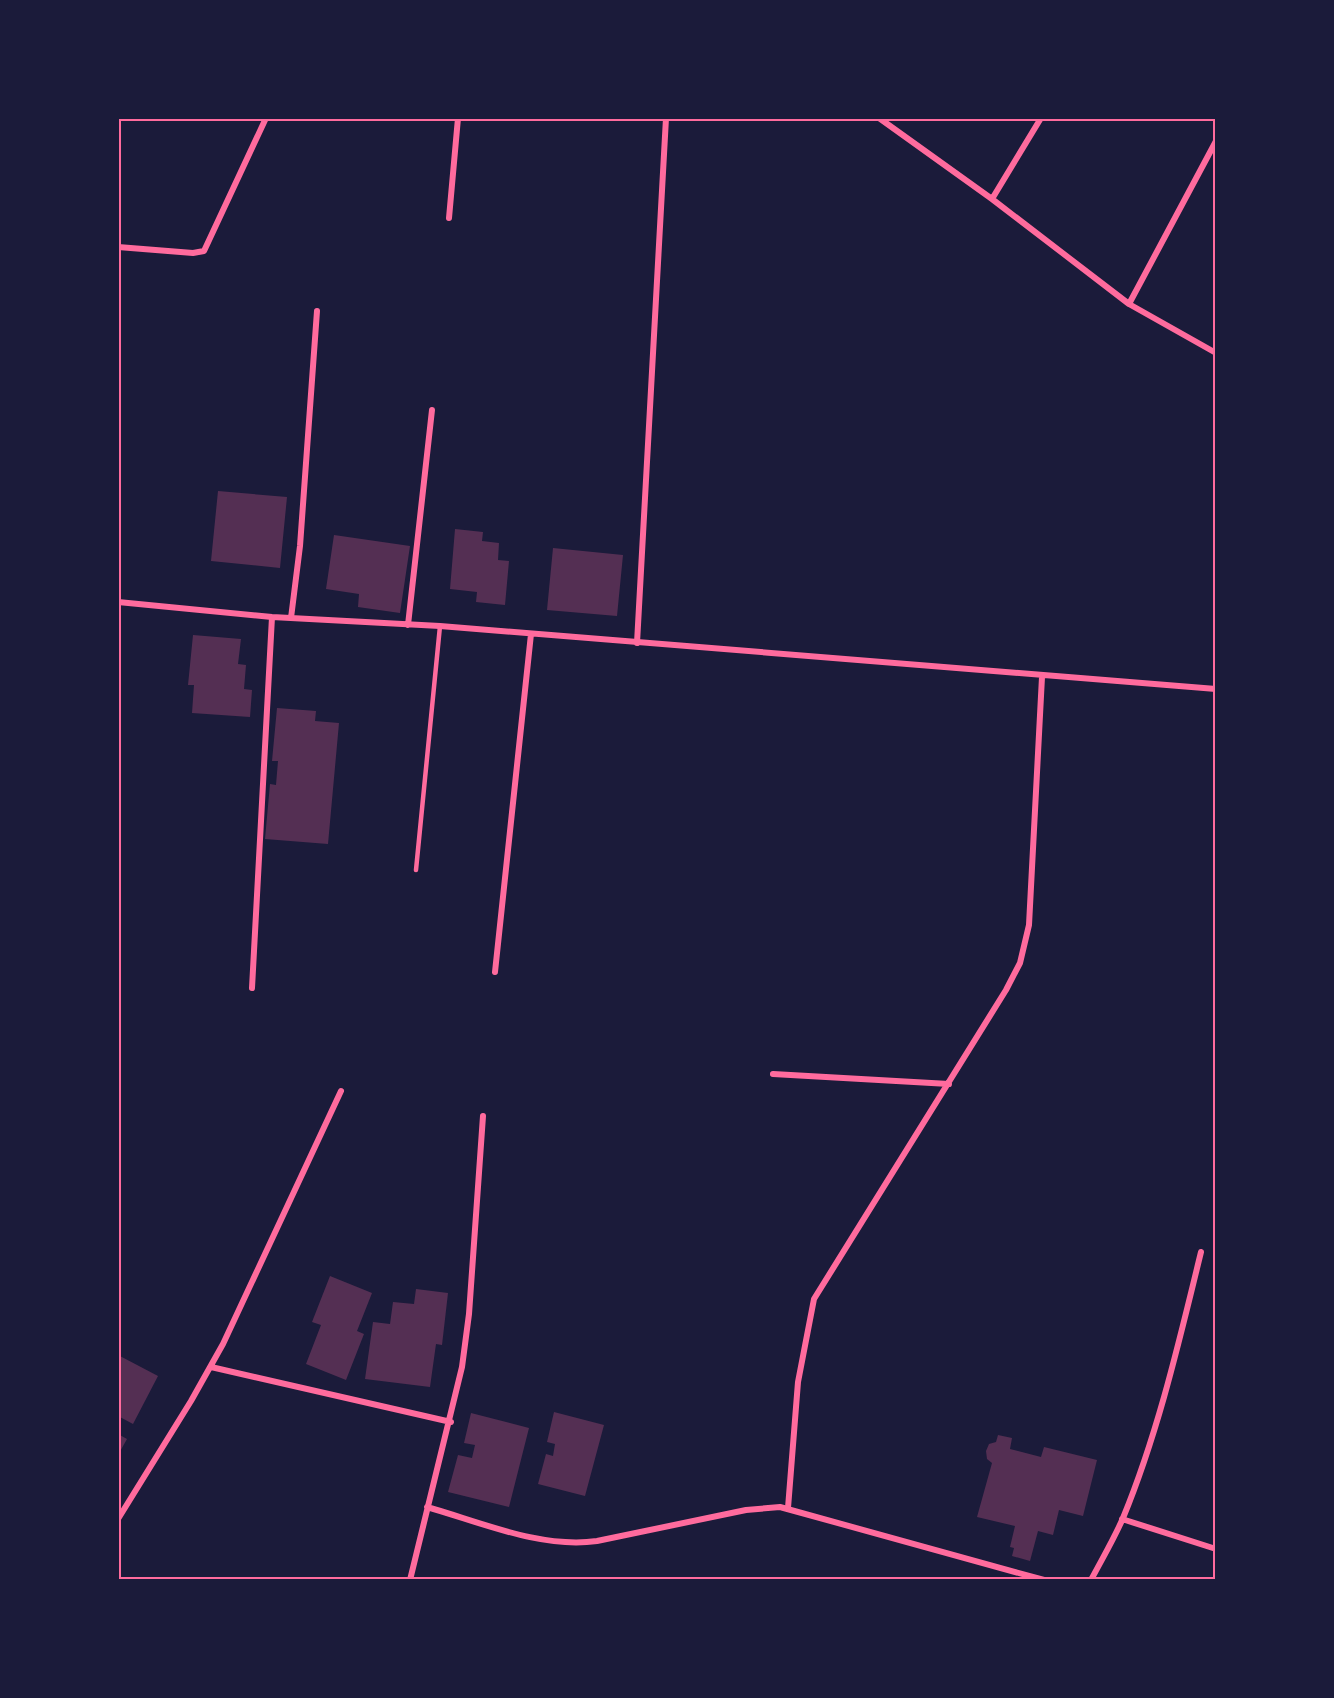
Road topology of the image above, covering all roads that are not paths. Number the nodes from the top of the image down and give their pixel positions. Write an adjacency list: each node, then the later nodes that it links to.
1 (266, 118): 9 (street)
2 (458, 118): 8 (street)
3 (666, 118): 20 (street)
4 (879, 118): 7 (street)
5 (1041, 118): 7 (street)
6 (1215, 141): 10 (street)
7 (992, 199): 10 (street)
8 (449, 218)
9 (118, 247)
10 (1128, 304): 12 (street)
11 (317, 311): 16 (street)
12 (1215, 353)
13 (432, 410): 17 (street)
14 (118, 602): 15 (street)
15 (272, 617): 16 (street); 25 (street)
16 (291, 618): 17 (street)
17 (408, 625): 18 (street)
18 (440, 626): 19 (street); 23 (lane)
19 (531, 634): 20 (street); 24 (street)
20 (637, 643): 21 (street)
21 (1042, 677): 22 (street); 27 (street)
22 (1215, 689)
23 (416, 870)
24 (495, 972)
25 (252, 988)
26 (773, 1074): 27 (street)
27 (949, 1084): 34 (street)
28 (341, 1092): 31 (street)
29 (483, 1116): 32 (street)
30 (1202, 1252): 36 (street)
31 (211, 1366): 32 (street); 35 (street)
32 (451, 1422): 33 (street)
33 (427, 1507): 34 (street); 38 (street)
34 (788, 1508): 39 (street)
35 (118, 1519)
36 (1122, 1519): 37 (street); 40 (street)
37 (1215, 1550)
38 (410, 1580)
39 (1044, 1580)
40 (1091, 1580)

